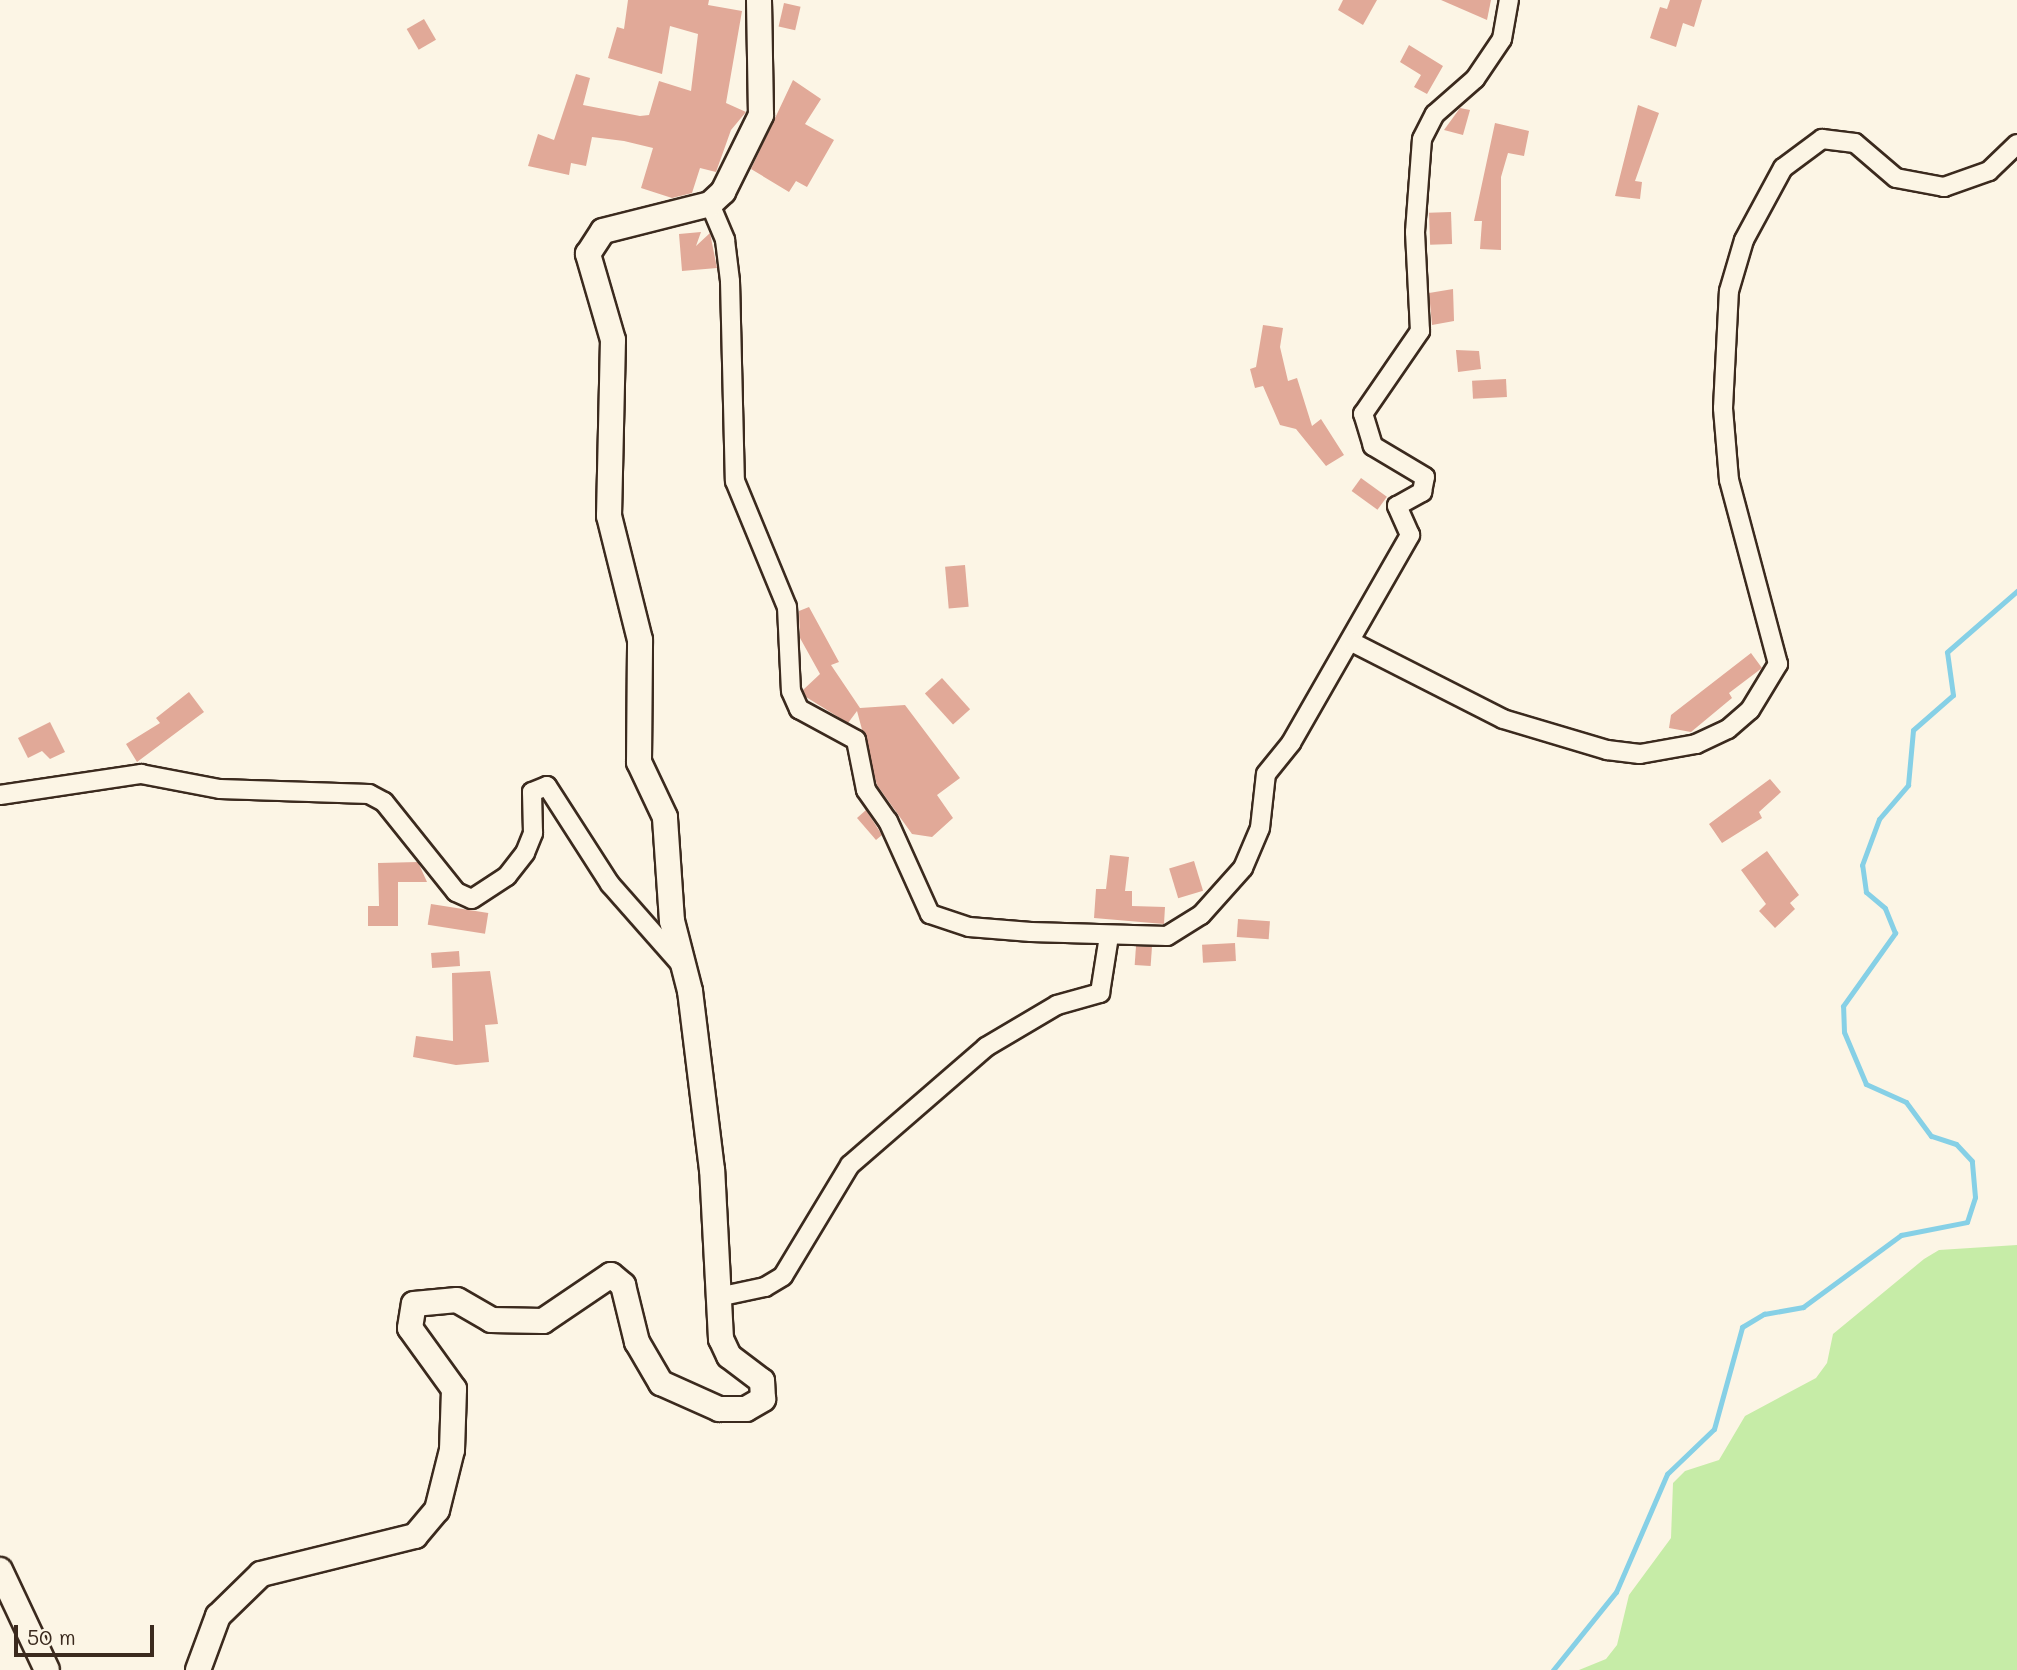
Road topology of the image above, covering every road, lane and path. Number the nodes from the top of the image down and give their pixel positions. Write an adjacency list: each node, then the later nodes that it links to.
1 (759, 0): 4 (street)
2 (1509, 0): 5 (street)
3 (2017, 144): 5 (street)
4 (710, 204): 7 (street); 8 (street)
5 (1352, 642): 7 (street)
6 (0, 795): 8 (street)
7 (1109, 936): 9 (street)
8 (685, 970): 9 (street)
9 (718, 1297): 12 (street)
10 (0, 1570): 11 (street)
11 (47, 1670)
12 (198, 1670)

